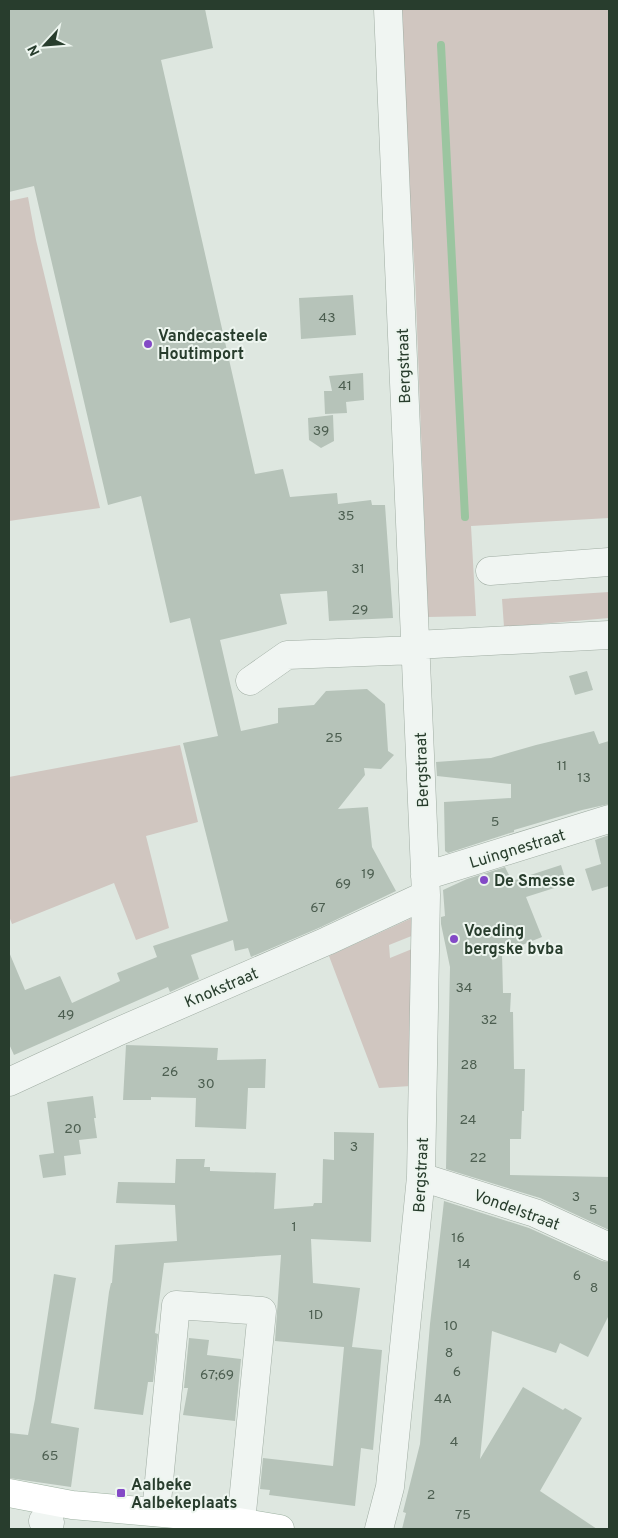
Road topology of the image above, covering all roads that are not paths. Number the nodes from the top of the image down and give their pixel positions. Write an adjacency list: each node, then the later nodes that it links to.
1 (388, 9): 5 (street, Bergstraat)
2 (609, 562): 3 (street)
3 (490, 571)
4 (609, 635): 5 (street)
5 (415, 647): 6 (street); 8 (street, Bergstraat)
6 (250, 681)
7 (609, 819): 8 (street, Luingnestraat)
8 (426, 886): 9 (street, Knokstraat); 10 (street, Bergstraat)
9 (11, 1075)
10 (422, 1178): 11 (street, Vondelstraat); 16 (street, Bergstraat)
11 (609, 1247)
12 (9, 1493): 13 (main road)
13 (156, 1512): 14 (main road); 14 (street)
14 (242, 1522): 15 (main road)
15 (274, 1528)
16 (379, 1529)

